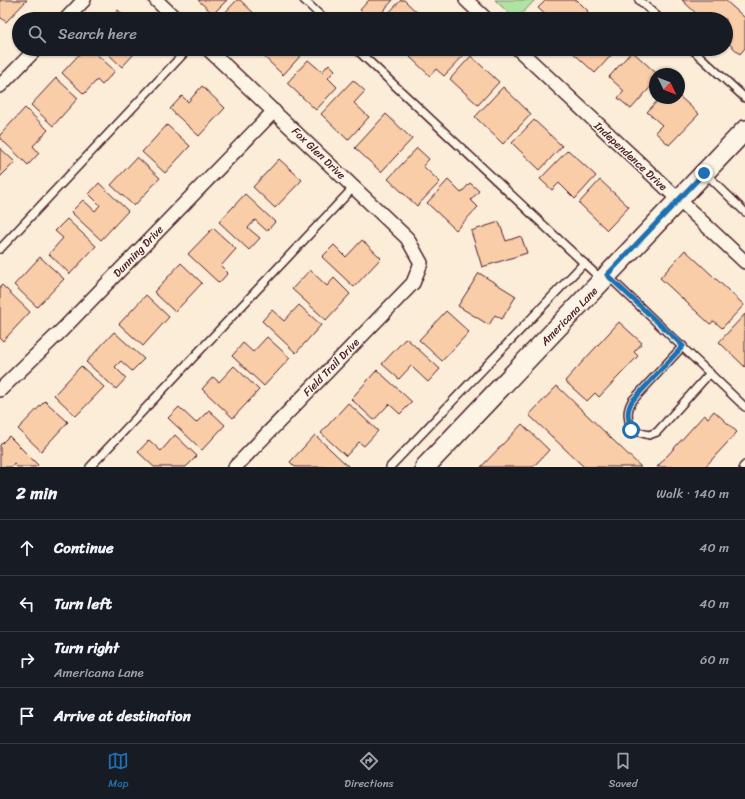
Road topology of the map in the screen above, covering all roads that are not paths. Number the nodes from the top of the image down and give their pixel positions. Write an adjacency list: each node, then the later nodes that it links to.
1 (84, 0): 6 (street)
2 (156, 0): 7 (street)
3 (304, 0): 8 (lane)
4 (466, 0): 9 (street)
5 (639, 0): 10 (lane)
6 (73, 12)
7 (169, 12)
8 (317, 12)
9 (479, 12)
10 (652, 12)
11 (29, 56): 17 (street)
12 (181, 56): 25 (lane)
13 (215, 56): 19 (street, Fox Glen Drive)
14 (363, 56): 28 (lane)
15 (525, 56): 23 (street, Independence Drive)
16 (700, 56): 18 (lane)
17 (0, 86)
18 (745, 98)
19 (274, 111): 22 (street, Fox Glen Drive); 32 (street, Dunning Drive)
20 (745, 130): 21 (street, Americana Lane)
21 (704, 173): 23 (street, Americana Lane); 24 (lane)
22 (354, 187): 27 (street, Fox Glen Drive); 34 (lane)
23 (679, 200): 26 (street, Independence Drive); 29 (street, Americana Lane)
24 (745, 212)
25 (0, 249)
26 (745, 262)
27 (421, 263): 35 (street, Field Trail Drive)
28 (584, 263): 29 (lane); 36 (lane)
29 (605, 278): 30 (lane); 37 (street, Americana Lane)
30 (683, 346): 31 (lane); 31 (lane)
31 (710, 373): 33 (lane)
32 (0, 390)
33 (745, 407)
34 (90, 467)
35 (235, 467)
36 (390, 467)
37 (425, 467)

